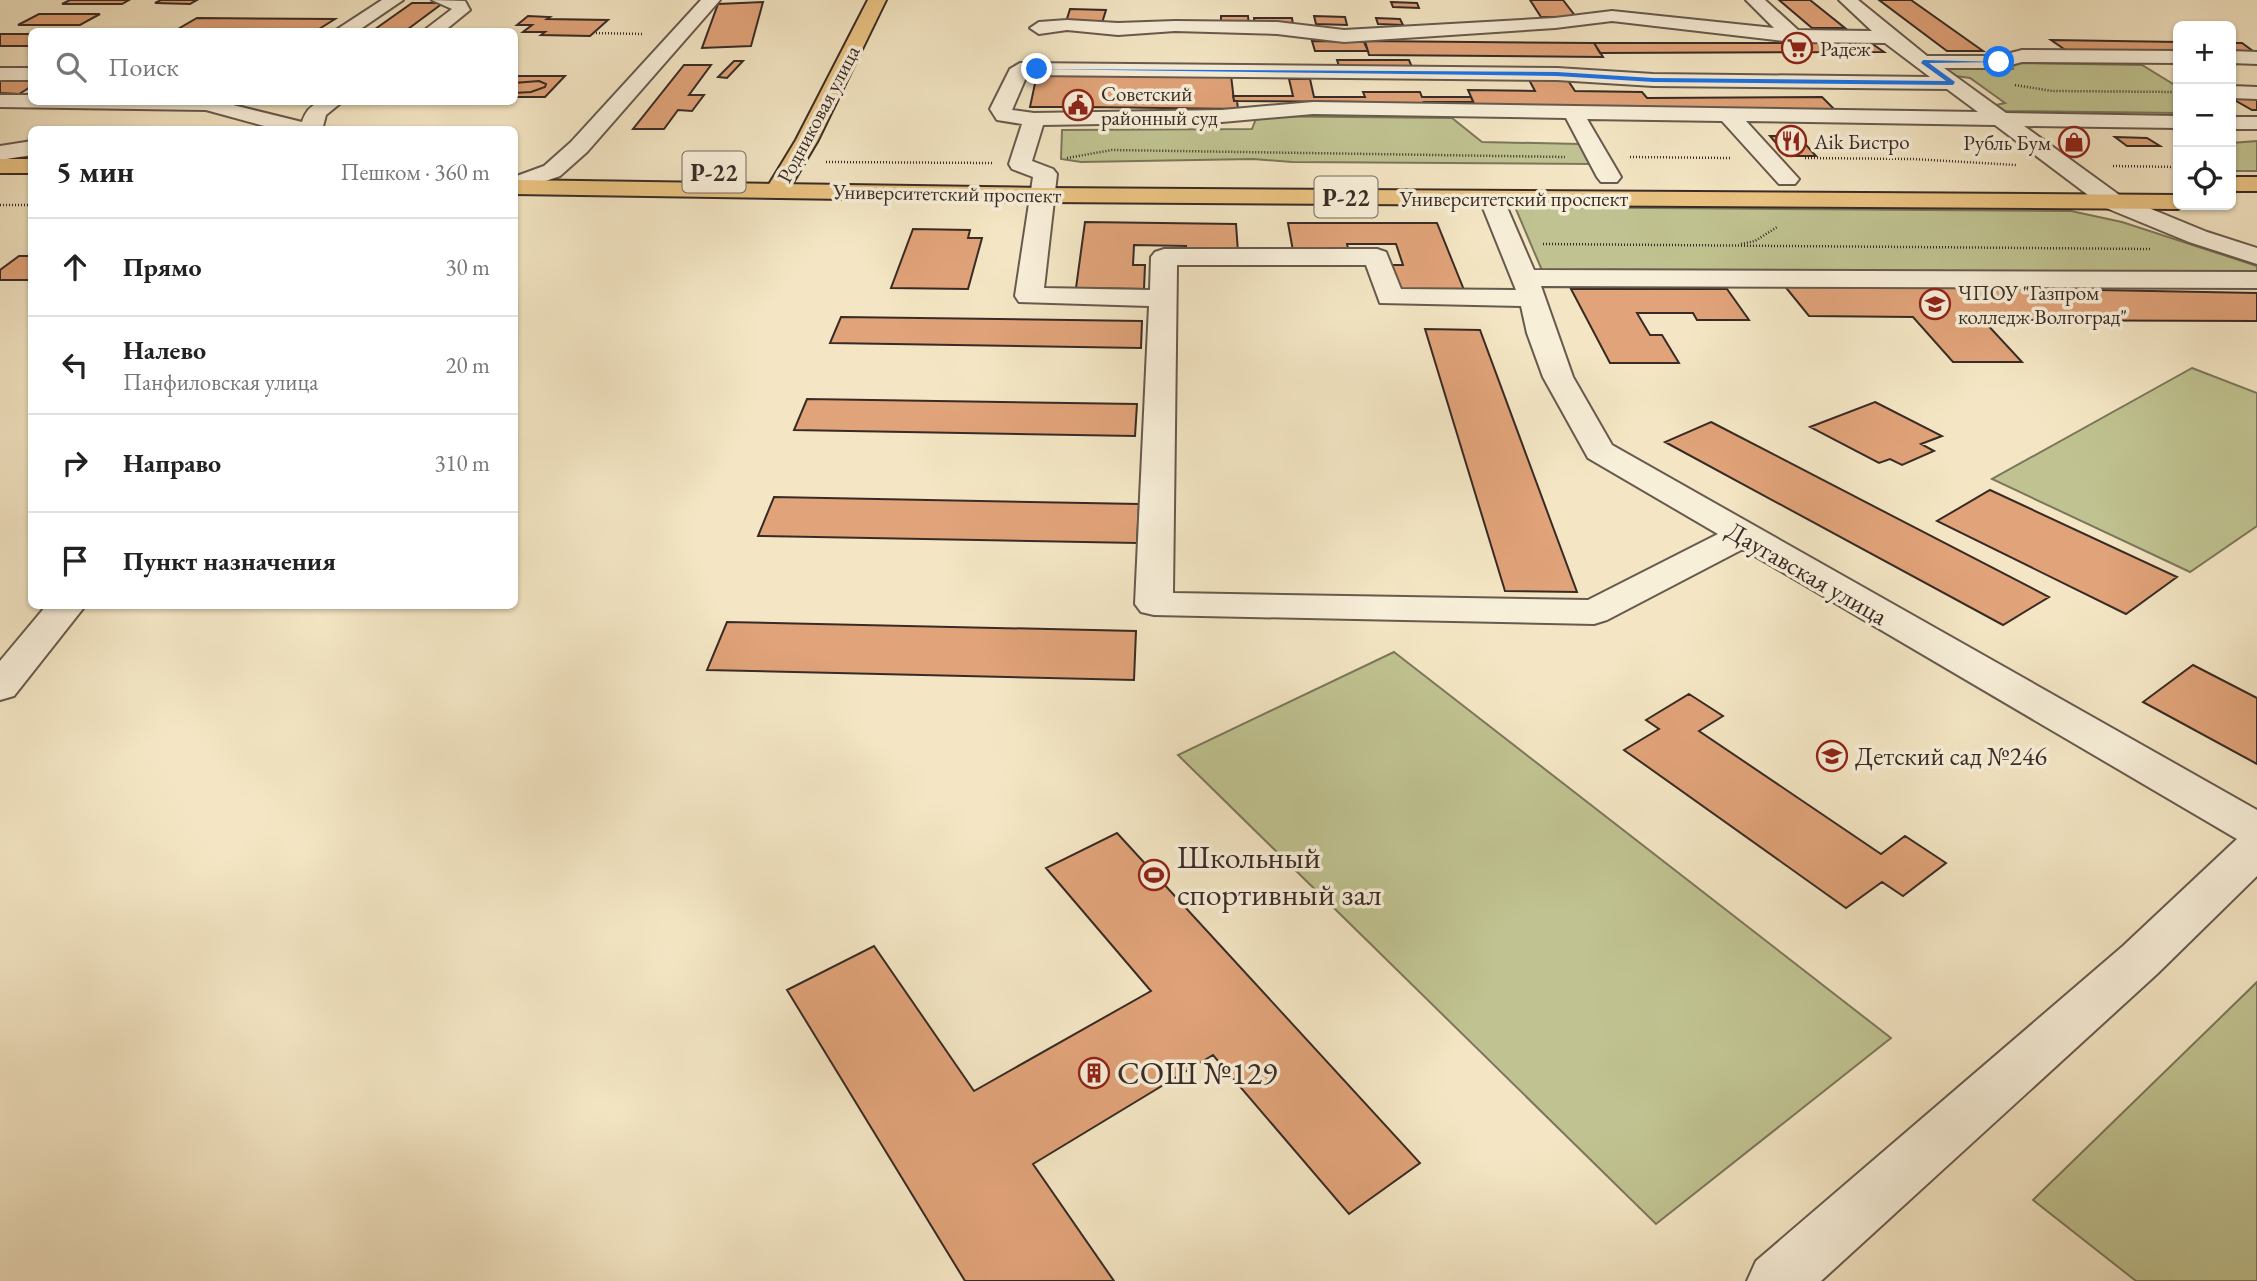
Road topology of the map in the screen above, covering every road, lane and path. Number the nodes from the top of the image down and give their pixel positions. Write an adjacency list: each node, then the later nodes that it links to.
1 (394, 0): 10 (street)
2 (441, 0): 11 (street)
3 (711, 0): 53 (street)
4 (877, 0): 54 (main road, Родниковая улица)
5 (1574, 0): 9 (street)
6 (1755, 0): 14 (street)
7 (1848, 0): 15 (street)
8 (1049, 9): 18 (street)
9 (1585, 20): 14 (street); 18 (street)
10 (348, 28)
11 (436, 28)
12 (593, 33): 13 (path)
13 (638, 34)
14 (1793, 36): 15 (street)
15 (1889, 37): 22 (street)
16 (2257, 39): 17 (street)
17 (2257, 47)
18 (1027, 48): 25 (street); 37 (street)
19 (2173, 57): 22 (street)
20 (2236, 57): 21 (street)
21 (2257, 58)
22 (1923, 62): 25 (street)
23 (0, 74): 24 (street)
24 (28, 74)
25 (1953, 83): 38 (street)
26 (2007, 83): 27 (path)
27 (2173, 92)
28 (2236, 92): 29 (street)
29 (2257, 93)
30 (0, 101): 31 (street)
31 (28, 102)
32 (199, 105): 34 (street)
33 (327, 105): 42 (street)
34 (244, 112): 40 (street); 41 (street)
35 (1574, 114): 36 (street); 37 (street); 50 (street)
36 (1729, 116): 38 (street); 45 (street)
37 (1034, 119): 46 (street)
38 (2002, 119): 39 (street); 47 (street)
39 (2173, 122)
40 (167, 125)
41 (292, 126)
42 (313, 126)
43 (28, 149): 44 (street)
44 (0, 153)
45 (1768, 158): 47 (path, Университетский проспект); 50 (path, Университетский проспект); 55 (street)
46 (1020, 164): 50 (path, Университетский проспект); 54 (path, Университетский проспект); 60 (street)
47 (2062, 165): 51 (path, Университетский проспект); 56 (street)
48 (0, 166): 49 (main road)
49 (28, 166)
50 (1604, 167): 55 (main road, Университетский проспект / Р-22); 60 (main road, Университетский проспект / Р-22)
51 (2173, 167)
52 (518, 170): 53 (main road, Университетский проспект / Р-22)
53 (552, 170): 54 (main road, Университетский проспект / Р-22); 59 (street)
54 (787, 175): 60 (main road, Университетский проспект / Р-22); 64 (main road, Университетский проспект / Р-22)
55 (1787, 179): 56 (main road, Университетский проспект / Р-22)
56 (2083, 183): 61 (main road, Университетский проспект / Р-22); 65 (street)
57 (0, 184): 58 (main road)
58 (28, 184)
59 (518, 184)
60 (1044, 184): 71 (main road, Университетский проспект / Р-22); 79 (street)
61 (2173, 184)
62 (2236, 184): 63 (main road)
63 (2257, 184)
64 (518, 186)
65 (2113, 202): 66 (main road, Университетский проспект / Р-22); 71 (main road, Университетский проспект / Р-22); 76 (street)
66 (2173, 202)
67 (2236, 202): 68 (main road)
68 (2257, 203)
69 (0, 205): 70 (path)
70 (28, 205)
71 (1495, 210): 73 (path); 78 (street, Даугавская улица)
72 (1786, 221): 73 (path)
73 (1732, 246): 74 (path); 75 (path)
74 (2155, 249)
75 (1708, 253)
76 (2257, 256)
77 (2257, 280): 78 (street)
78 (1529, 288): 79 (street); 80 (street, Даугавская улица)
79 (1162, 298): 80 (street)
80 (1742, 536): 83 (street, Даугавская улица)
81 (64, 609): 82 (street)
82 (0, 687)
83 (2257, 830)
84 (2257, 848): 85 (street)
85 (1777, 1281)

